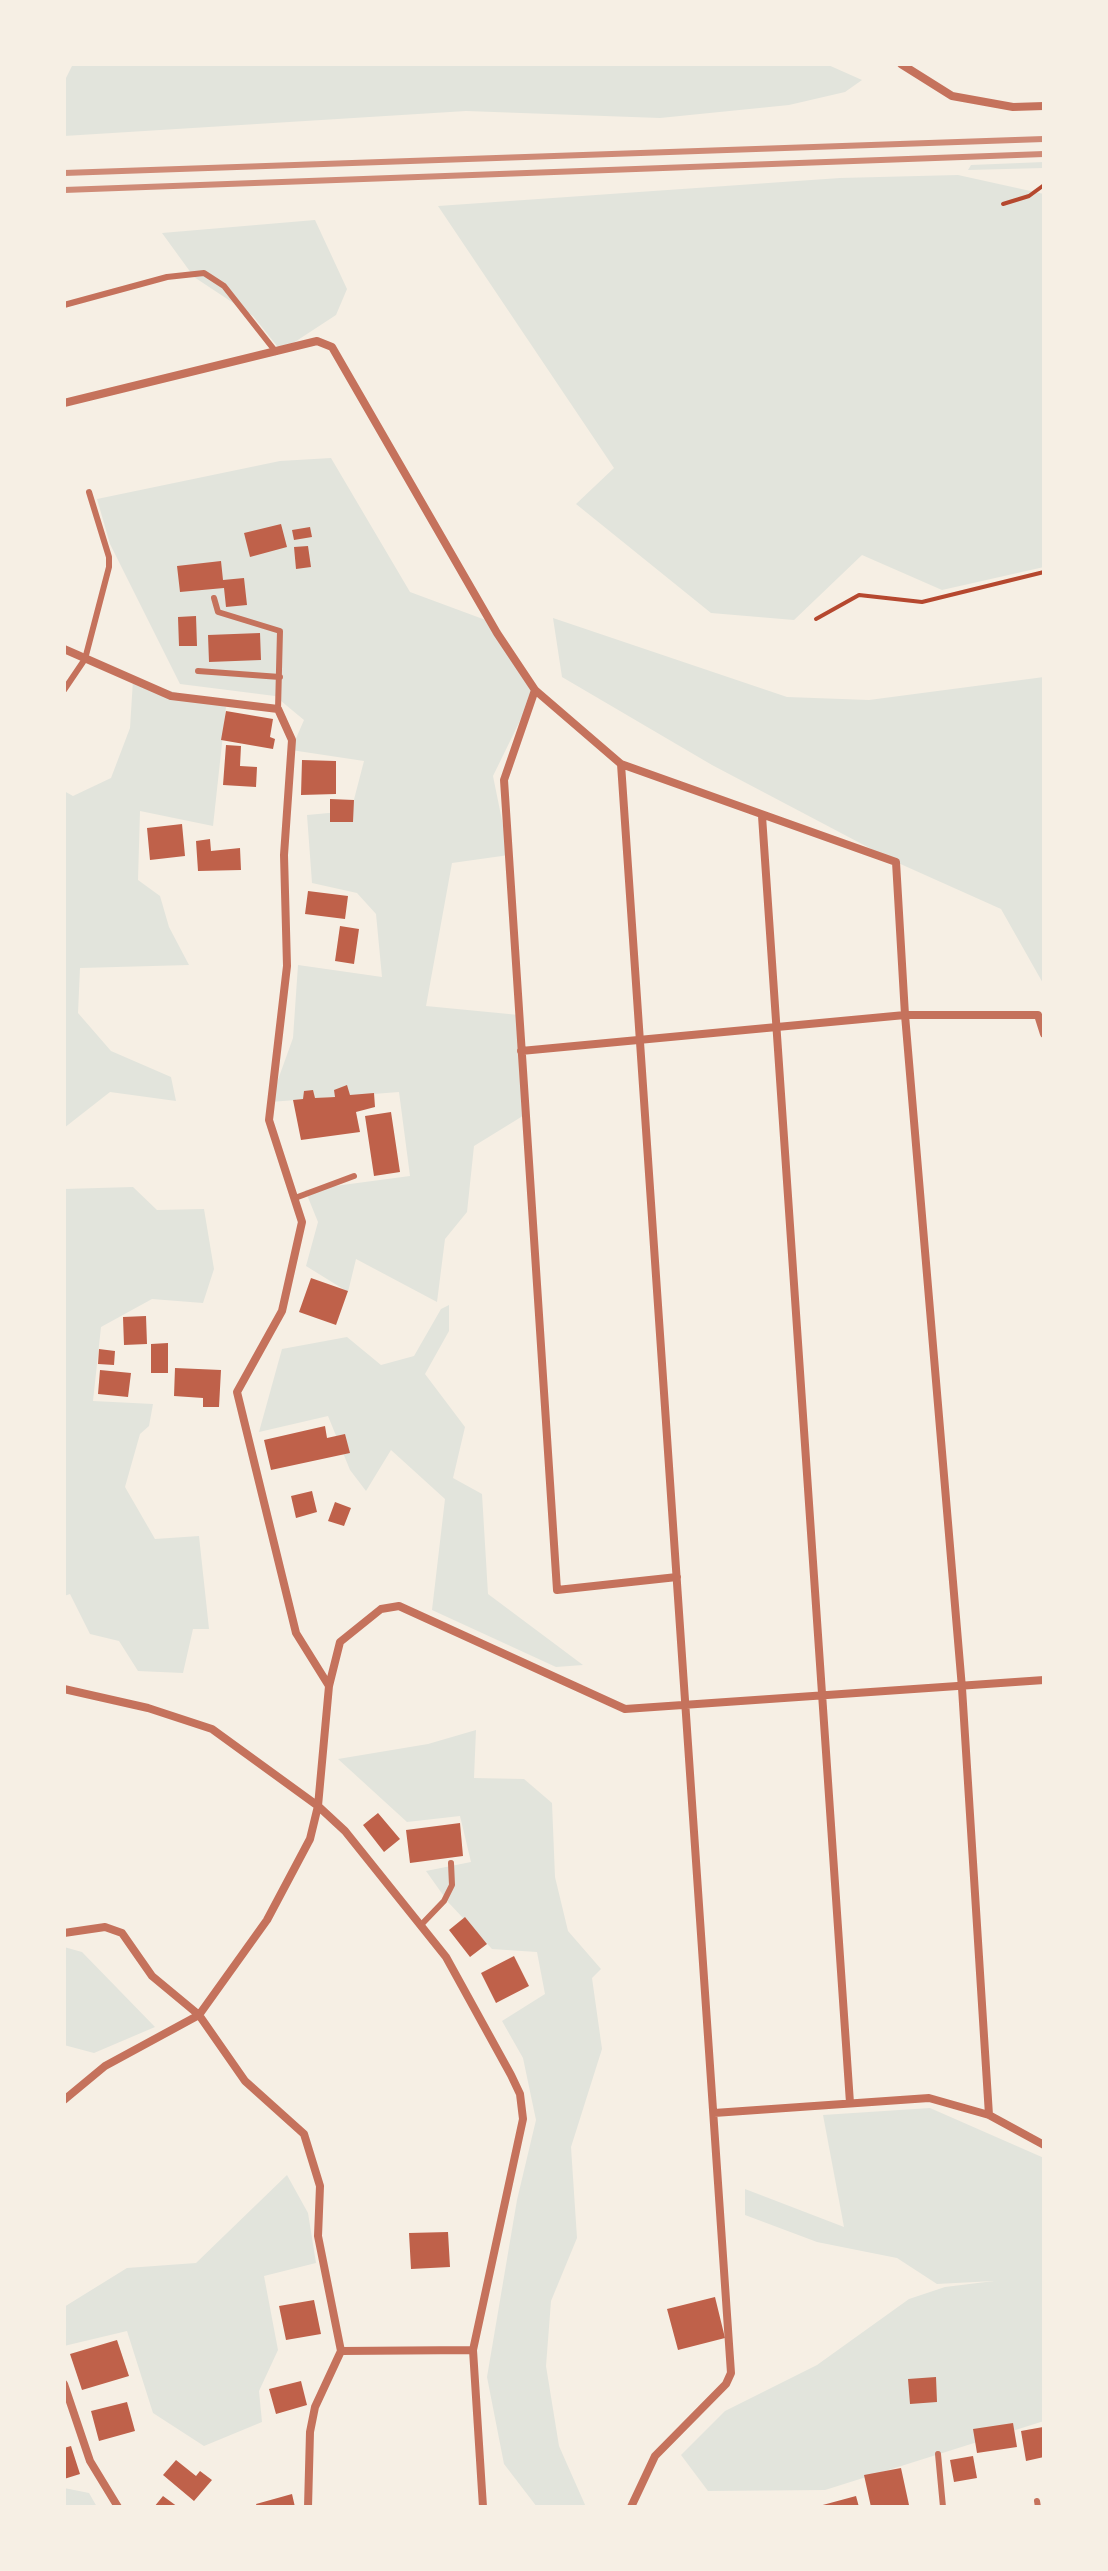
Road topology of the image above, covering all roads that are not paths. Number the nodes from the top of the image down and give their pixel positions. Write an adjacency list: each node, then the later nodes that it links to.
1 (901, 64): 2 (street)
2 (1044, 106)
3 (64, 305): 4 (lane)
4 (276, 352): 5 (street); 13 (street)
5 (64, 403)
6 (89, 492): 9 (lane)
7 (214, 598): 11 (lane)
8 (64, 649): 9 (street)
9 (85, 659): 12 (lane); 14 (street)
10 (198, 671): 11 (lane)
11 (280, 677): 14 (lane)
12 (64, 690)
13 (535, 690): 15 (street); 21 (street)
14 (278, 709): 23 (street)
15 (621, 764): 16 (street); 20 (street)
16 (762, 816): 17 (street); 18 (street)
17 (905, 1015): 18 (street); 19 (street); 27 (street)
18 (775, 1026): 20 (street); 29 (street)
19 (1044, 1034)
20 (640, 1038): 21 (street); 24 (street)
21 (521, 1051): 24 (street)
22 (354, 1176): 23 (lane)
23 (295, 1198): 26 (street)
24 (677, 1577): 30 (street)
25 (1044, 1680): 27 (street)
26 (329, 1686): 30 (street); 31 (street)
27 (962, 1688): 29 (street); 39 (street)
28 (64, 1689): 31 (street)
29 (824, 1696): 30 (street); 37 (street)
30 (687, 1706): 38 (street)
31 (318, 1806): 33 (street); 35 (street)
32 (451, 1863): 33 (lane)
33 (421, 1925): 41 (street)
34 (64, 1933): 35 (street)
35 (199, 2015): 36 (street); 42 (street)
36 (64, 2100)
37 (850, 2103): 38 (street); 39 (street)
38 (714, 2113): 48 (street)
39 (989, 2115): 40 (street)
40 (1044, 2145)
41 (473, 2350): 42 (street); 47 (street)
42 (341, 2351): 46 (street)
43 (64, 2384): 45 (street)
44 (938, 2454): 49 (lane)
45 (118, 2507)
46 (308, 2507)
47 (483, 2507)
48 (631, 2507)
49 (943, 2507)

